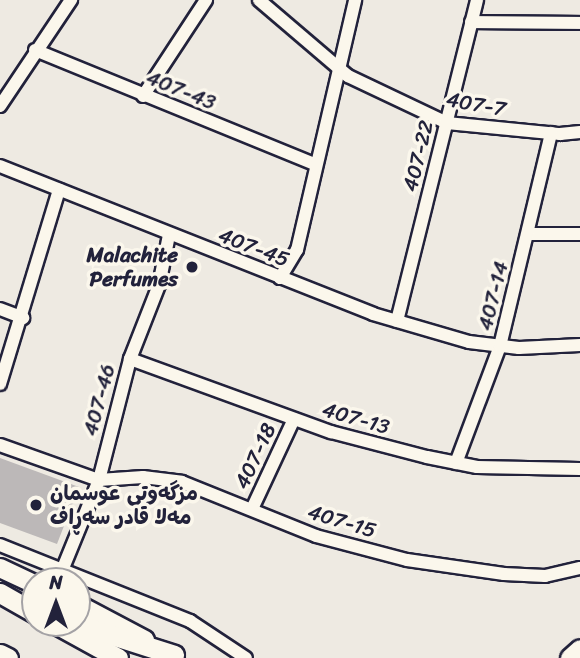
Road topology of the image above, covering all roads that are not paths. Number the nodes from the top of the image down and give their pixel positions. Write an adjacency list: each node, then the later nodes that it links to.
1 (71, 0): 8 (street)
2 (206, 0): 10 (street)
3 (259, 0): 9 (street, 407-7)
4 (355, 0): 9 (street)
5 (477, 0): 7 (street, 407-22)
6 (579, 21): 7 (street)
7 (471, 22): 12 (street, 407-22)
8 (35, 50): 10 (street, 407-43); 11 (street)
9 (336, 66): 12 (street, 407-7); 15 (street)
10 (143, 96): 15 (street, 407-43)
11 (0, 106)
12 (447, 122): 14 (street, 407-7); 24 (street, 407-22)
13 (580, 132): 14 (street, 407-7)
14 (551, 133): 19 (street, 407-14)
15 (314, 164): 21 (street)
16 (0, 166): 17 (street, 407-45)
17 (59, 190): 18 (street, 407-45); 23 (street)
18 (169, 234): 21 (street, 407-45); 27 (street, 407-46)
19 (528, 234): 20 (street); 26 (street, 407-14)
20 (580, 234)
21 (280, 278): 24 (street, 407-45)
22 (0, 309): 23 (street)
23 (23, 318): 28 (street)
24 (397, 321): 26 (street, 407-45)
25 (580, 345): 26 (street, 407-45)
26 (500, 346): 31 (street, 407-14)
27 (130, 359): 29 (street, 407-13); 33 (street, 407-46)
28 (0, 384)
29 (294, 419): 31 (street, 407-13); 34 (street, 407-18)
30 (0, 445): 33 (street)
31 (456, 463): 32 (street, 407-13)
32 (580, 469)
33 (99, 480): 34 (street, 407-15); 37 (street, 407-46)
34 (252, 509): 39 (street, 407-15)
35 (0, 545): 36 (street)
36 (48, 567)
37 (63, 567)
38 (0, 568): 40 (main road)
39 (580, 568)
40 (21, 578)
41 (91, 584): 52 (street)
42 (0, 593): 43 (main road)
43 (21, 604)
44 (91, 611): 49 (main road)
45 (91, 628): 49 (main road)
46 (80, 637): 51 (main road)
47 (580, 649): 53 (main road)
48 (0, 654): 50 (main road)
49 (177, 656)
50 (8, 658)
51 (118, 658)
52 (246, 658)
53 (570, 658)

